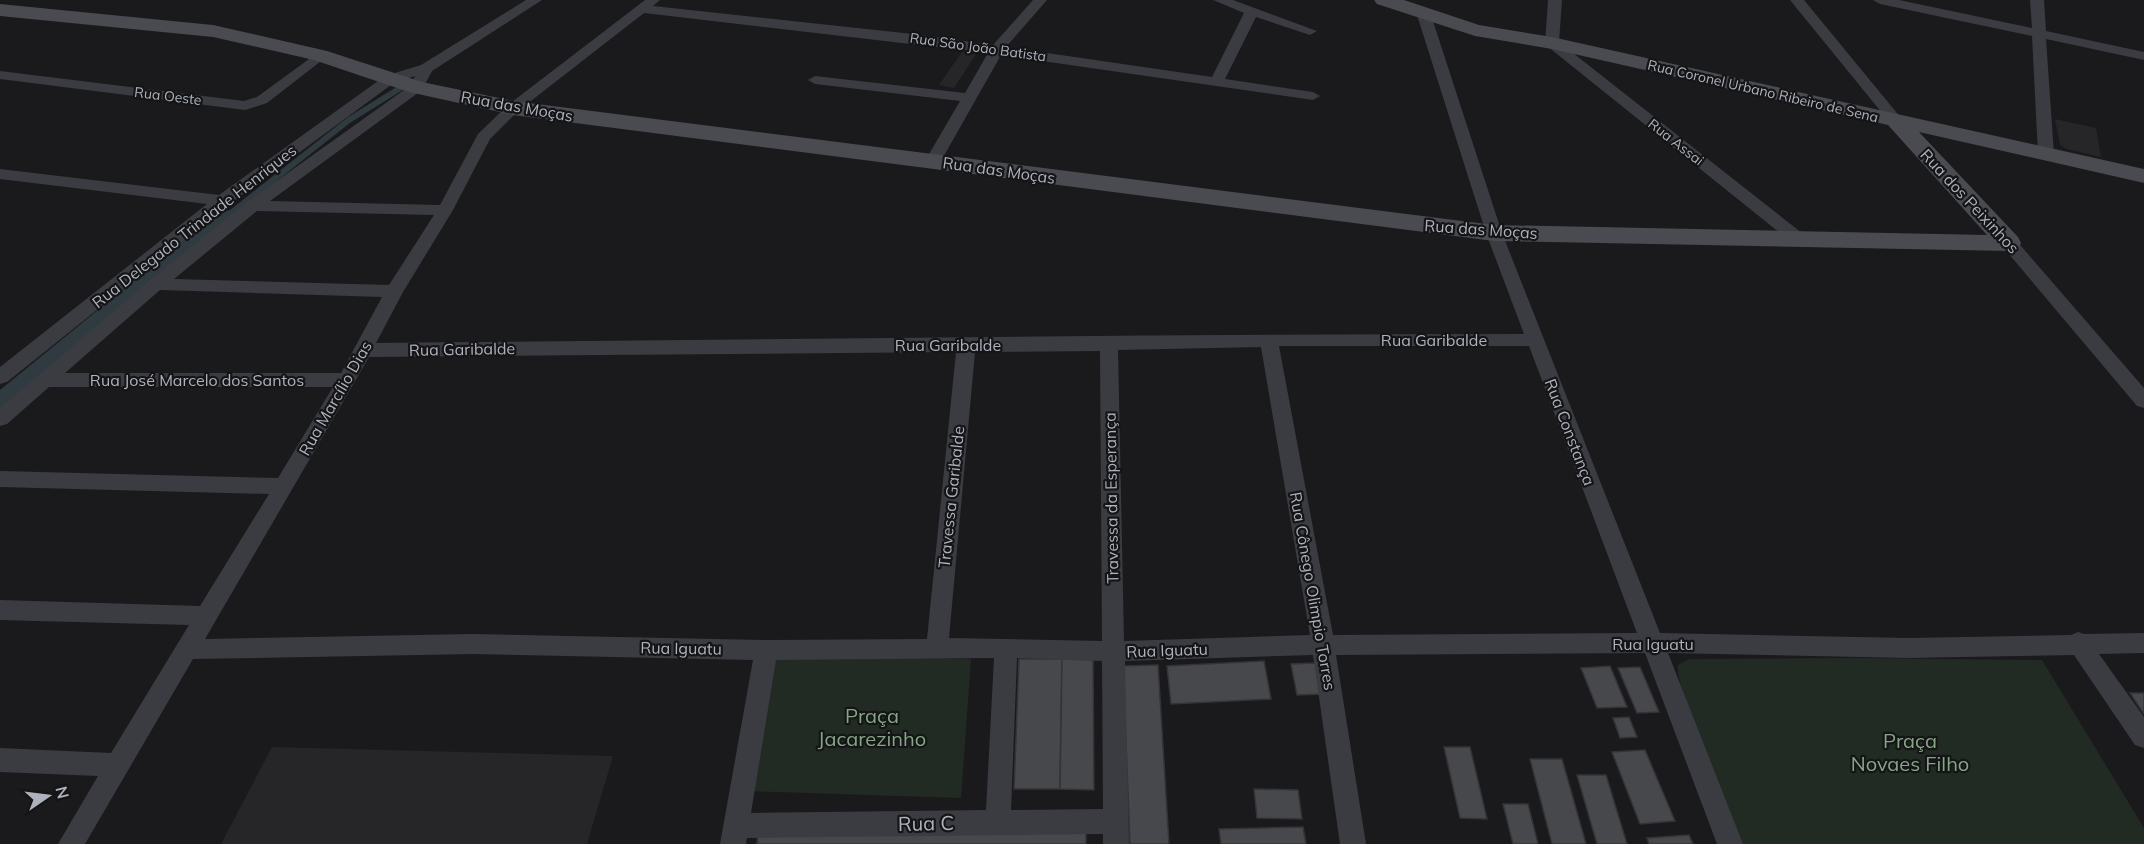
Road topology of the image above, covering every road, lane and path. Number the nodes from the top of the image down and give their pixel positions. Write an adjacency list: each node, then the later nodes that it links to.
1 (535, 0): 20 (street, Rua Delegado Trindade Henriques)
2 (1040, 0): 16 (street)
3 (1220, 0): 11 (street)
4 (1384, 0): 12 (street, Rua Coronel Urbano Ribeiro de Sena)
5 (1556, 0): 15 (street)
6 (1797, 0): 27 (street, Rua dos Peixinhos)
7 (1880, 0): 14 (street)
8 (2037, 0): 14 (street)
9 (647, 5): 16 (street, Rua São João Batista); 26 (street, Rua Marcílio Dias)
10 (0, 10): 17 (street, Rua das Moças)
11 (1252, 11): 13 (street); 23 (street)
12 (1424, 15): 15 (street, Rua Coronel Urbano Ribeiro de Sena); 35 (street, Rua Constança)
13 (1310, 31)
14 (2038, 34): 18 (street); 28 (street)
15 (1552, 44): 27 (street, Rua Coronel Urbano Ribeiro de Sena); 36 (street, Rua Assai)
16 (997, 50): 23 (street, Rua São João Batista); 25 (street)
17 (320, 55): 19 (street, Rua Oeste); 21 (street, Rua das Moças)
18 (2144, 56)
19 (0, 75)
20 (422, 77): 21 (street, Rua das Moças); 26 (street, Rua das Moças); 33 (street, Rua Delegado Trindade Henriques)
21 (390, 79): 32 (street, Rua Delegado Trindade Henriques)
22 (815, 80): 25 (street)
23 (1217, 81): 24 (street, Rua São João Batista)
24 (1313, 96)
25 (969, 98): 29 (street)
26 (513, 108): 29 (street, Rua das Moças); 34 (street, Rua Marcílio Dias)
27 (1896, 121): 28 (street, Rua Coronel Urbano Ribeiro de Sena); 37 (street, Rua dos Peixinhos)
28 (2046, 153): 31 (street, Rua Coronel Urbano Ribeiro de Sena)
29 (933, 161): 35 (street, Rua das Moças)
30 (0, 174): 32 (street)
31 (2144, 176)
32 (222, 201): 45 (street, Rua Delegado Trindade Henriques)
33 (253, 206): 34 (street, Rua Delegado Trindade Henriques); 38 (street, Rua Delegado Trindade Henriques)
34 (445, 210): 39 (street, Rua Marcílio Dias)
35 (1494, 233): 36 (street, Rua das Moças); 41 (street, Rua Constança)
36 (1801, 241): 37 (street, Rua das Moças)
37 (2009, 243): 48 (street, Rua dos Peixinhos)
38 (156, 284): 39 (street); 46 (street, Rua Delegado Trindade Henriques)
39 (394, 291): 44 (street, Rua Marcílio Dias)
40 (1269, 340): 41 (street, Rua Garibalde); 42 (street, Rua Garibalde); 57 (street, Rua Cônego Olimpio Torres)
41 (1534, 340): 56 (street, Rua Constança)
42 (1109, 344): 43 (street, Rua Garibalde); 62 (street, Travessa da Esperança)
43 (966, 346): 44 (street, Rua Garibalde); 59 (street, Travessa Garibalde)
44 (362, 351): 47 (street, Rua Marcílio Dias)
45 (0, 377)
46 (47, 380): 47 (street, Rua José Marcelo dos Santos); 49 (street, Rua Delegado Trindade Henriques)
47 (347, 380): 51 (street, Rua Marcílio Dias)
48 (2144, 401)
49 (0, 419)
50 (0, 479): 51 (street)
51 (284, 486): 53 (street, Rua Marcílio Dias)
52 (0, 610): 53 (street)
53 (208, 616): 58 (street, Rua Marcílio Dias)
54 (2078, 642): 55 (street, Rua Iguatu); 56 (street, Rua Iguatu); 63 (street)
55 (2144, 643)
56 (1653, 644): 57 (street, Rua Iguatu); 71 (street, Rua Constança)
57 (1323, 645): 62 (street, Rua Iguatu); 70 (street, Rua Cônego Olimpio Torres)
58 (189, 648): 61 (street, Rua Iguatu); 65 (street, Rua Marcílio Dias)
59 (937, 648): 60 (street, Rua Iguatu); 61 (street, Rua Iguatu)
60 (1006, 648): 62 (street, Rua Iguatu); 66 (street)
61 (766, 650): 68 (street)
62 (1112, 651): 67 (street, Travessa da Esperança)
63 (2144, 738)
64 (0, 760): 65 (street)
65 (116, 765): 69 (street, Rua Marcílio Dias)
66 (998, 822): 67 (street, Rua C); 68 (street, Rua C)
67 (1116, 832)
68 (735, 835)
69 (71, 844)
70 (1353, 844)
71 (1730, 844)

